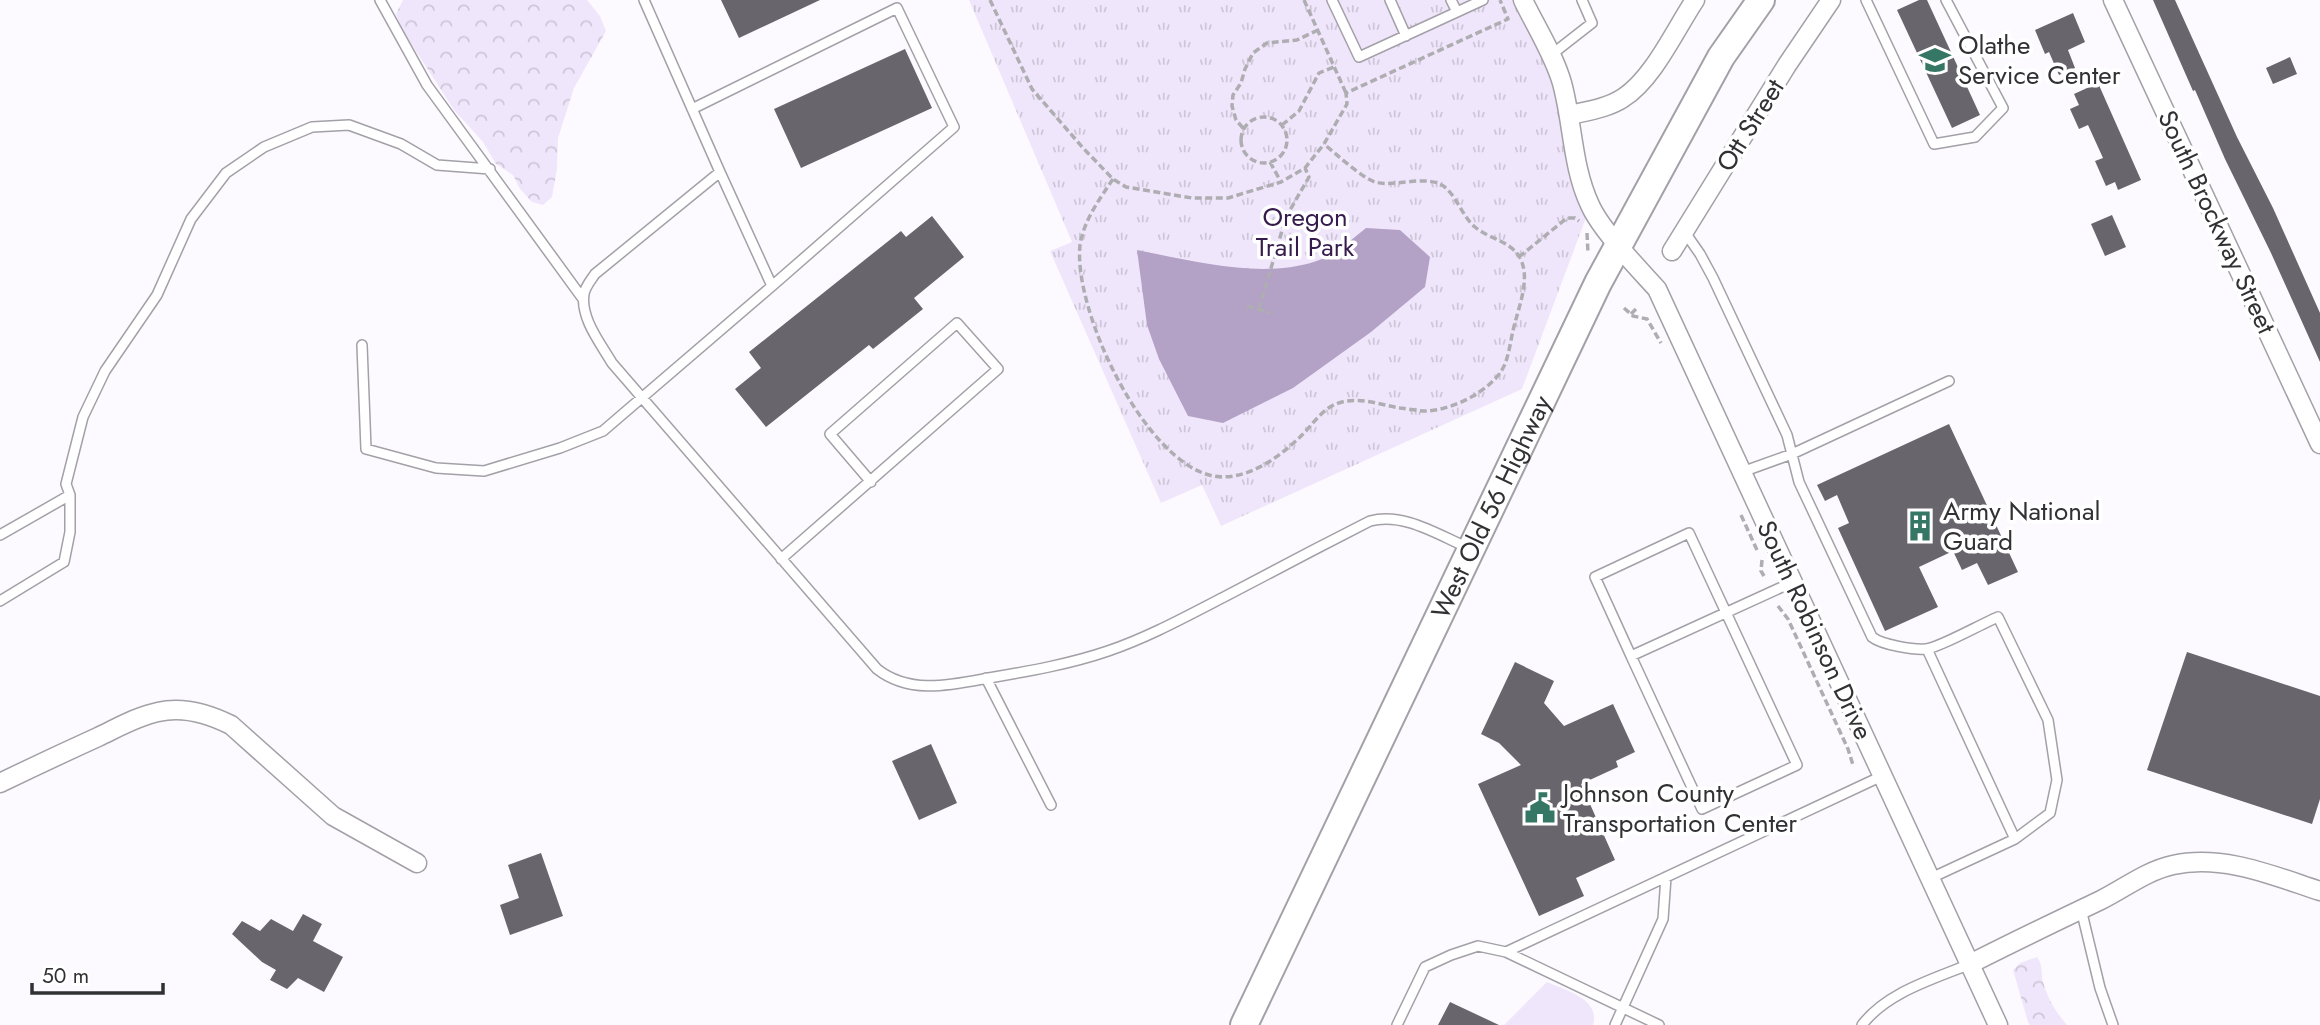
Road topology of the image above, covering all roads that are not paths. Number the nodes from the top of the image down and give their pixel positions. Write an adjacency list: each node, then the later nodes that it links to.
1 (380, 0): 20 (lane)
2 (644, 0): 18 (lane)
3 (1332, 0): 16 (lane)
4 (1390, 0): 16 (lane)
5 (1451, 0): 15 (lane)
6 (1483, 0): 15 (lane)
7 (1523, 0): 17 (street, South Robinson Drive)
8 (1582, 0): 17 (lane)
9 (1695, 0): 19 (street)
10 (1761, 0): 23 (main road, West Old 56 Highway)
11 (1831, 0): 22 (street, Ott Street)
12 (1866, 0): 13 (lane)
13 (1946, 0)
14 (2113, 0): 30 (street, South Brockway Street)
15 (1457, 12): 16 (lane)
16 (1406, 36)
17 (1550, 56): 19 (street, South Robinson Drive)
18 (692, 109): 21 (lane); 25 (lane)
19 (1570, 115): 23 (street, South Robinson Drive)
20 (490, 169): 26 (lane); 34 (lane)
21 (720, 172): 25 (lane); 26 (lane)
22 (1684, 231): 24 (street, Ott Street); 31 (lane)
23 (1618, 244): 32 (street, South Robinson Drive); 36 (main road, West Old 56 Highway)
24 (1672, 251)
25 (772, 286): 29 (lane)
26 (583, 299): 29 (lane)
27 (362, 345): 29 (lane)
28 (1949, 381): 31 (lane)
29 (642, 399): 37 (lane)
30 (2320, 444)
31 (1792, 454): 32 (lane); 41 (lane)
32 (1742, 472): 38 (street, South Robinson Drive)
33 (871, 482): 33 (lane); 37 (lane)
34 (69, 495): 35 (lane); 39 (lane)
35 (0, 535)
36 (1470, 549): 43 (lane); 56 (main road, West Old 56 Highway)
37 (781, 559): 43 (lane)
38 (1793, 582): 40 (lane); 44 (street, South Robinson Drive)
39 (0, 601)
40 (1726, 612): 42 (lane); 42 (lane); 42 (lane)
41 (1927, 649): 47 (lane); 47 (lane)
42 (1631, 656)
43 (986, 678): 46 (lane)
44 (1882, 776): 49 (lane); 50 (street, South Robinson Drive)
45 (0, 783): 48 (street)
46 (1051, 805)
47 (2015, 839): 50 (lane)
48 (417, 863)
49 (1666, 877): 53 (lane); 55 (lane)
50 (1931, 878): 54 (street, South Robinson Drive)
51 (2320, 891): 52 (street)
52 (2081, 909): 54 (street); 62 (lane)
53 (1506, 952): 55 (lane); 57 (lane)
54 (1970, 964): 60 (lane); 61 (street, South Robinson Drive)
55 (1623, 1007): 58 (lane); 59 (lane)
56 (1244, 1025)
57 (1397, 1025)
58 (1615, 1025)
59 (1659, 1025)
60 (1863, 1025)
61 (1998, 1025)
62 (2113, 1025)

